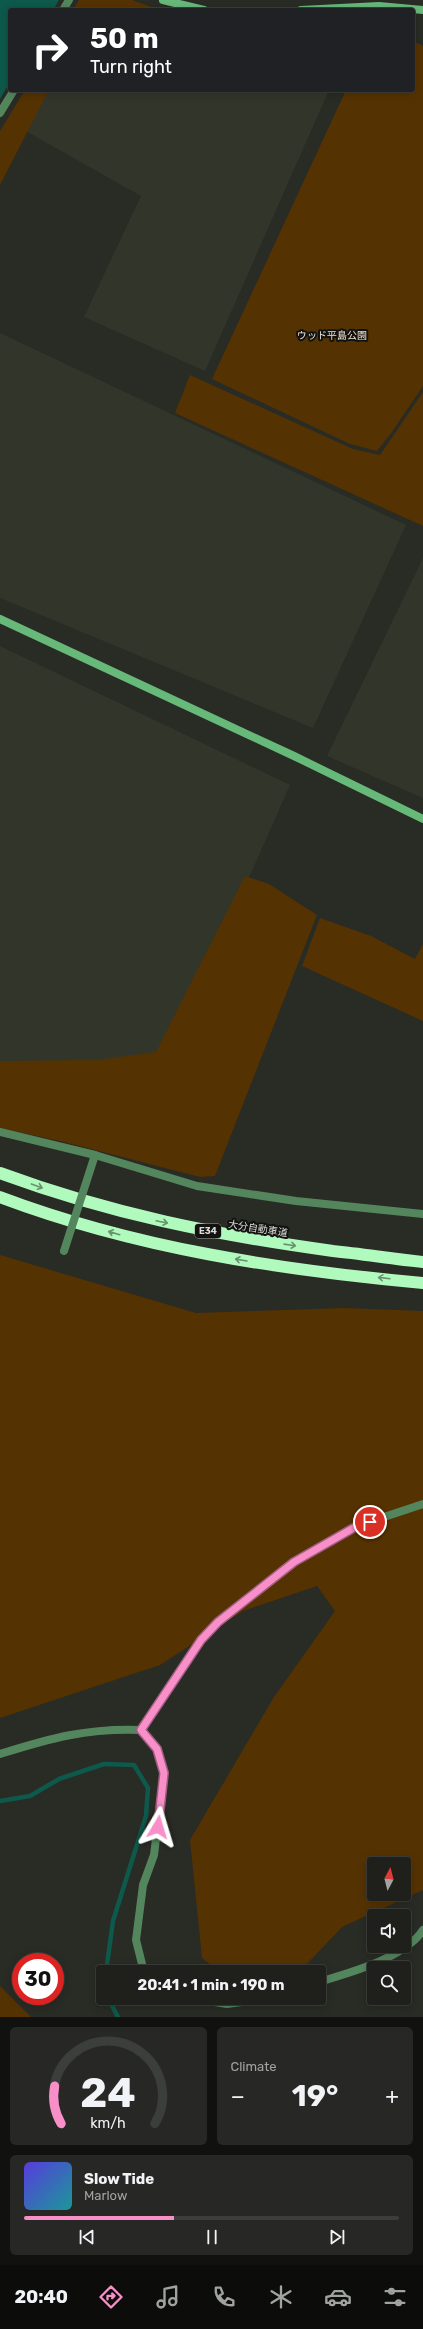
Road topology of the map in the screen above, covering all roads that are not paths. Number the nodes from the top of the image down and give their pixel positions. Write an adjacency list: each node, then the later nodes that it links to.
1 (163, 0): 2 (street)
2 (196, 8)
3 (340, 8): 4 (street)
4 (401, 8)
5 (13, 92): 6 (street)
6 (0, 113)
7 (0, 619): 8 (street)
8 (423, 819)
9 (0, 1132): 10 (street)
10 (94, 1155): 13 (street); 14 (street, bridge)
11 (0, 1173): 15 (highway, 大分自動車道 / E34, one-way to 15)
12 (0, 1197): 16 (highway, E34, one-way to 12)
13 (423, 1214)
14 (64, 1251)
15 (423, 1262)
16 (423, 1283)
17 (423, 1504): 18 (street)
18 (141, 1730): 19 (street); 21 (street)
19 (0, 1754)
20 (423, 1930): 22 (street)
21 (142, 1965)
22 (326, 1980)

